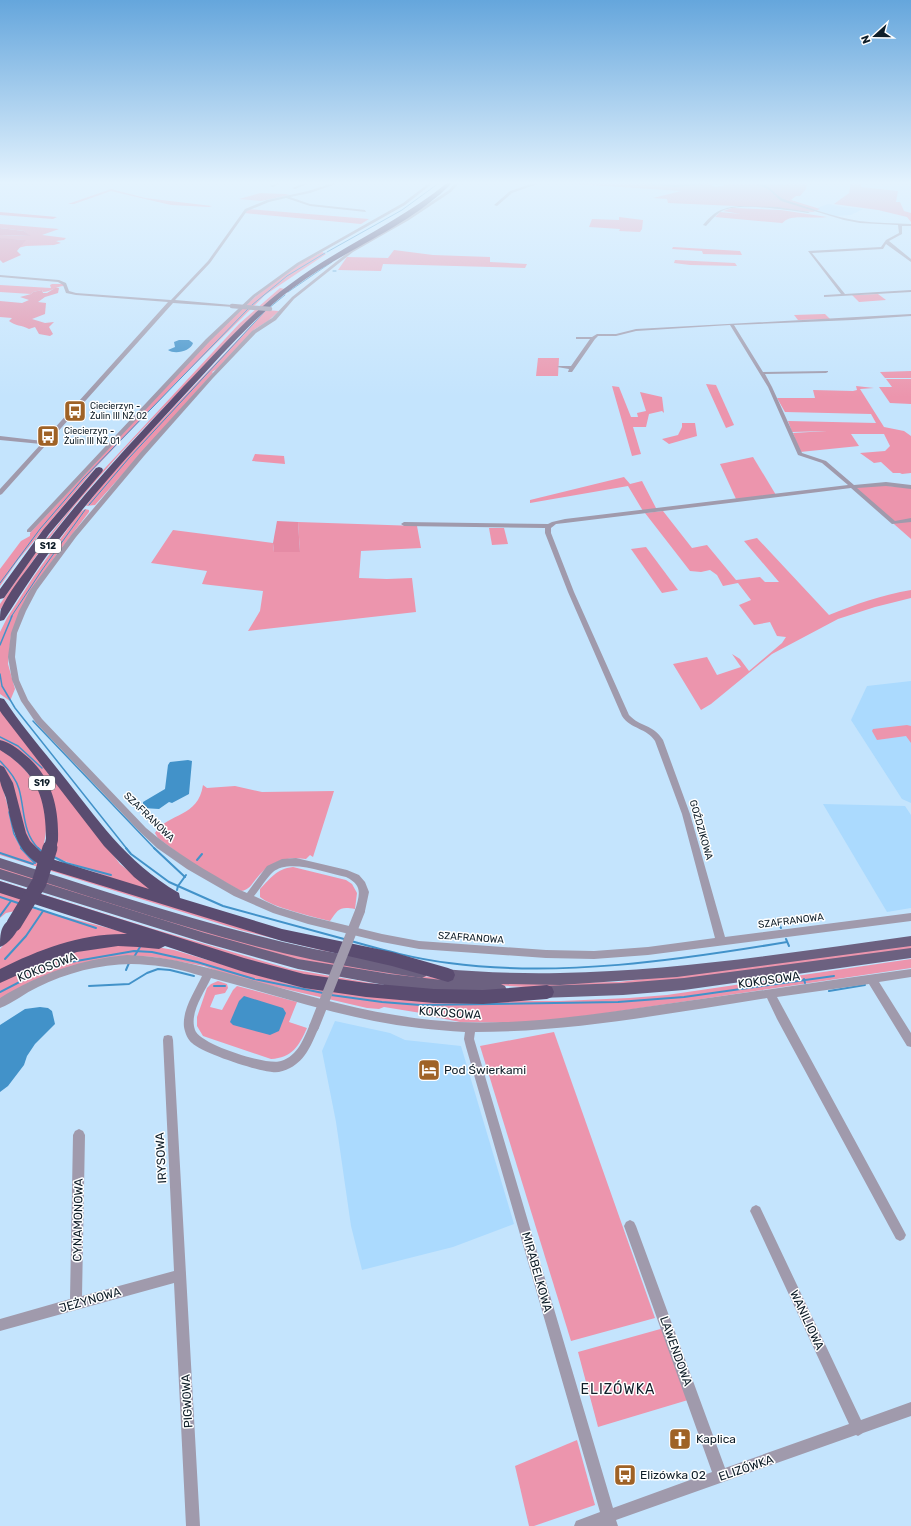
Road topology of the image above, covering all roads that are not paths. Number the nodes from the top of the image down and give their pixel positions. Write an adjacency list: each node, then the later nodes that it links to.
1 (215, 254): 14 (street)
2 (315, 254): 34 (street)
3 (329, 254): 11 (highway)
4 (339, 254): 36 (highway, S12)
5 (348, 254): 16 (street, SZAFRANOWA)
6 (811, 254): 12 (street)
7 (901, 254): 8 (street)
8 (911, 262)
9 (0, 276): 14 (street)
10 (911, 290): 12 (street)
11 (269, 295)
12 (844, 295): 13 (street)
13 (825, 296)
14 (172, 301): 16 (street, bridge); 27 (street)
15 (260, 303): 17 (highway)
16 (282, 310): 44 (street, SZAFRANOWA)
17 (247, 315)
18 (911, 315): 19 (street)
19 (731, 324): 21 (street); 24 (street)
20 (578, 338): 21 (street)
21 (592, 338): 23 (street)
22 (206, 356): 35 (highway, S12)
23 (559, 367)
24 (762, 372): 25 (street); 28 (street)
25 (826, 372)
26 (0, 438): 27 (street)
27 (44, 443): 30 (street)
28 (853, 486): 29 (street); 31 (street); 33 (street)
29 (911, 488)
30 (0, 493)
31 (911, 520)
32 (404, 524): 33 (street)
33 (548, 526): 48 (street, GOŹDZIKOWA)
34 (29, 531)
35 (0, 596)
36 (3, 613): 37 (highway)
37 (0, 624)
38 (0, 702): 45 (highway)
39 (0, 744): 47 (highway, S19, bridge)
40 (0, 770): 45 (highway)
41 (0, 863): 54 (main road)
42 (0, 874): 57 (main road)
43 (0, 887): 50 (highway)
44 (248, 898): 48 (street, SZAFRANOWA); 52 (street, bridge)
45 (201, 912): 54 (highway)
46 (911, 917): 48 (street, SZAFRANOWA)
47 (0, 941)
48 (720, 941)
49 (911, 941): 54 (main road)
50 (186, 946): 55 (highway); 57 (highway)
51 (911, 953): 57 (main road)
52 (209, 973): 59 (street, KOKOSOWA); 60 (street, KOKOSOWA)
53 (911, 973): 56 (street, KOKOSOWA)
54 (448, 975)
55 (0, 976)
56 (871, 978): 58 (street, KOKOSOWA); 62 (street)
57 (547, 992)
58 (770, 993): 60 (street, KOKOSOWA); 66 (street)
59 (0, 1003)
60 (470, 1028): 73 (street, MIRABELKOWA)
61 (168, 1040): 67 (street, IRYSOWA)
62 (911, 1042)
63 (79, 1135): 68 (street, CYNAMONOWA)
64 (756, 1211): 71 (street, WANILIOWA)
65 (630, 1226): 72 (street, LAWENDOWA)
66 (900, 1235)
67 (180, 1275): 68 (street, JEŻYNOWA); 74 (street, PIGWOWA)
68 (76, 1304): 69 (street, JEŻYNOWA)
69 (0, 1325)
70 (911, 1409): 71 (street, ELIZÓWKA)
71 (858, 1429): 72 (street, ELIZÓWKA)
72 (721, 1477): 73 (street, ELIZÓWKA)
73 (609, 1521): 75 (street, ELIZÓWKA)
74 (194, 1526)
75 (581, 1526)

